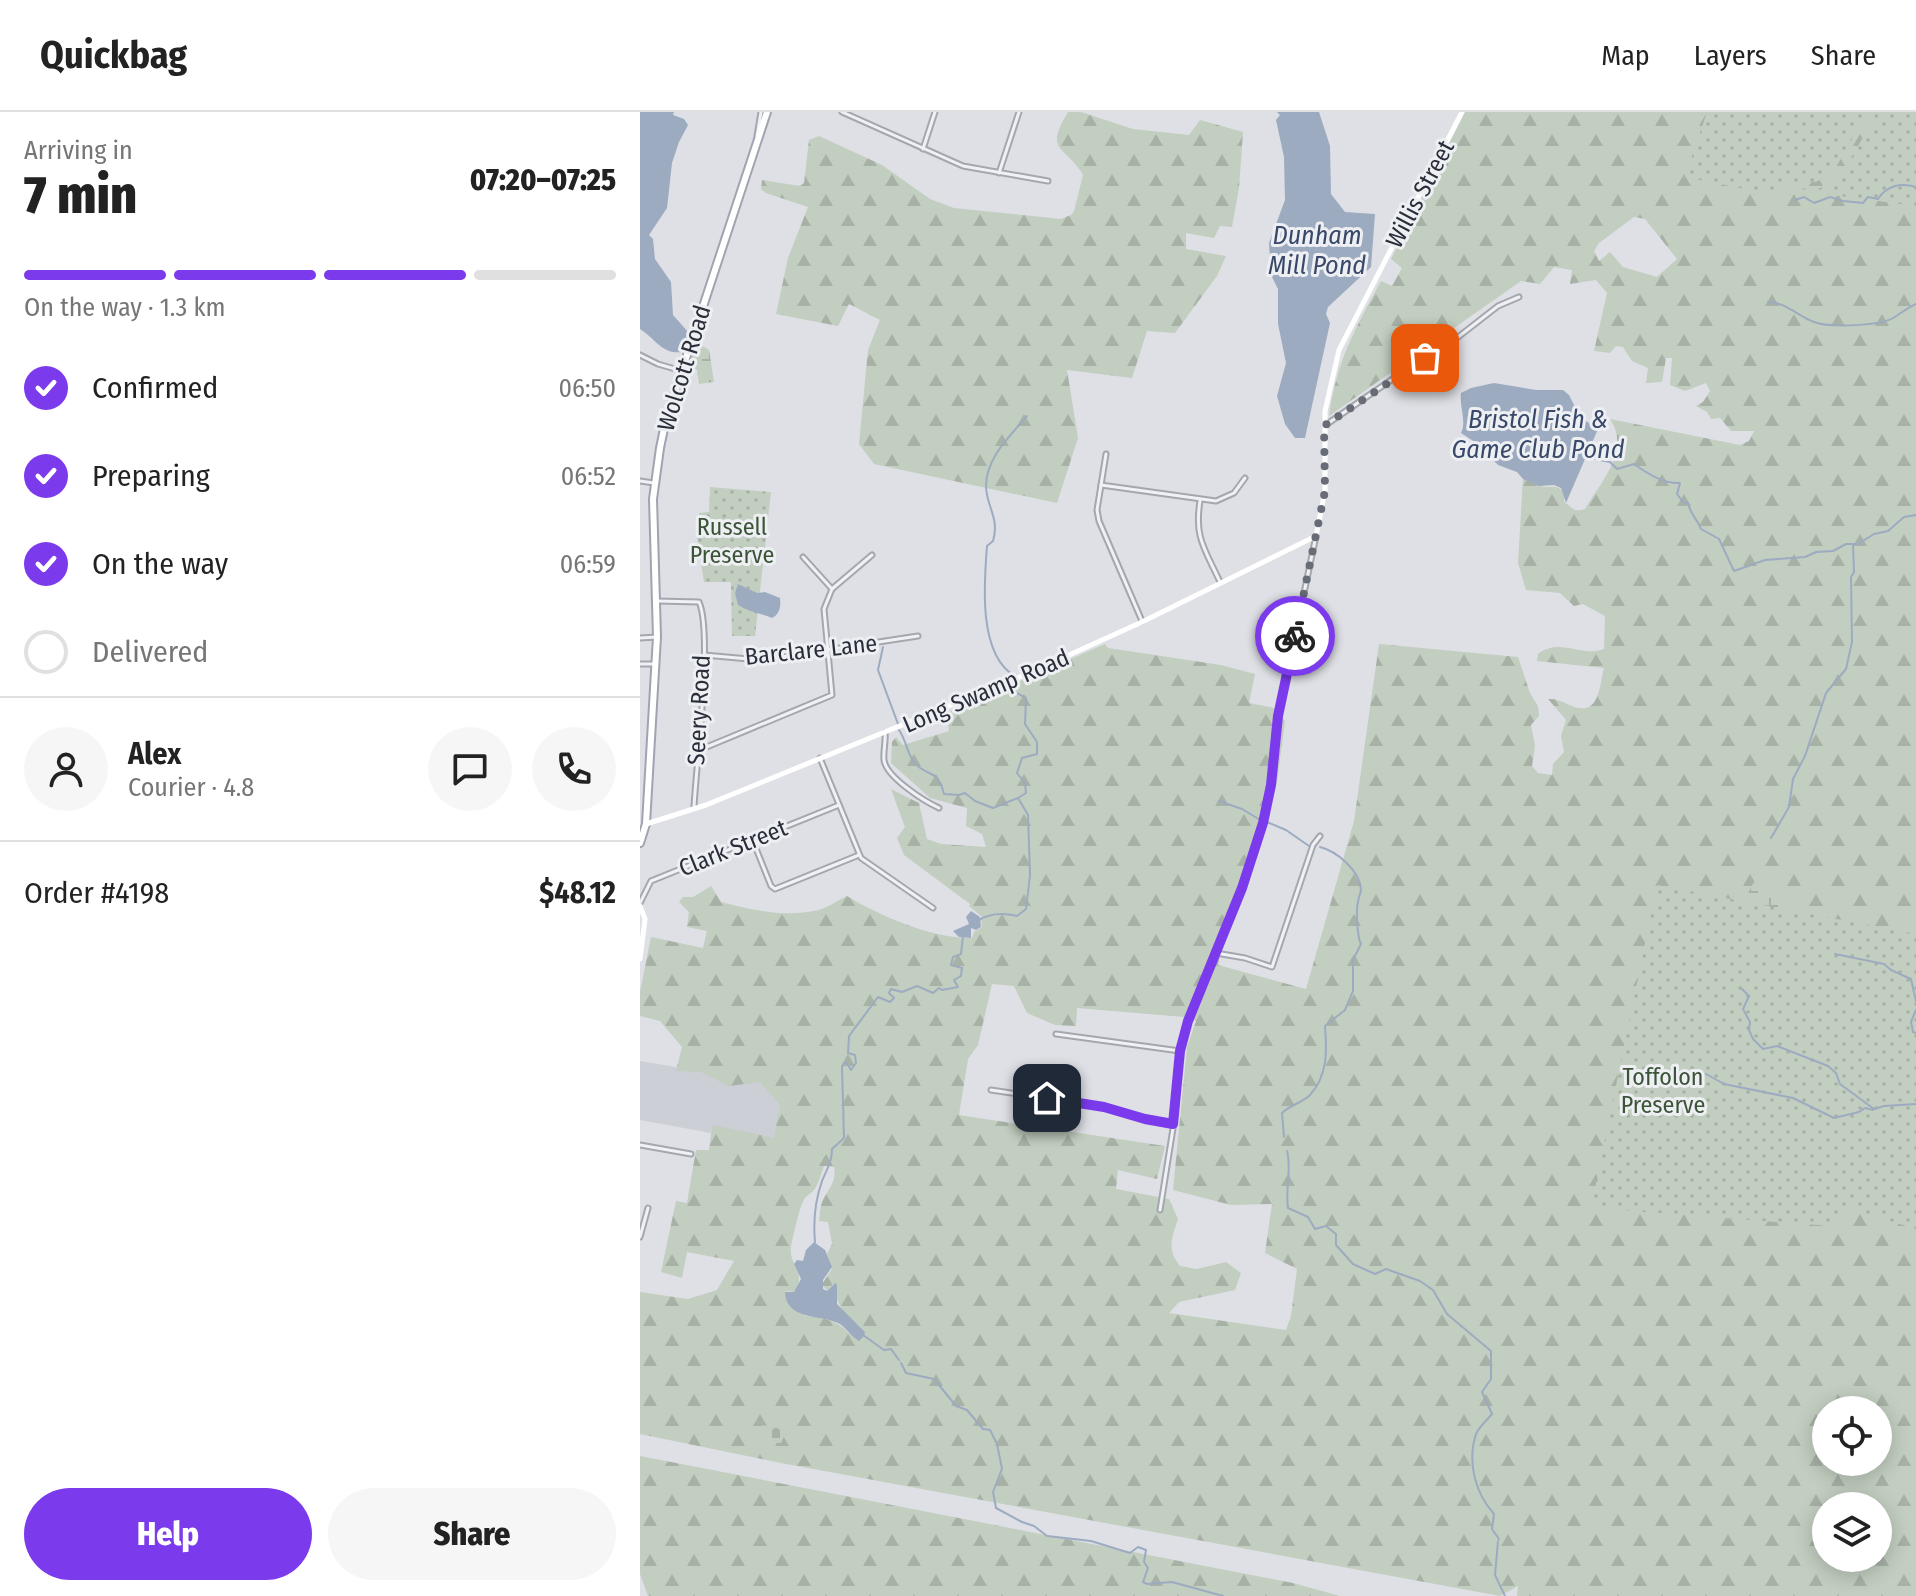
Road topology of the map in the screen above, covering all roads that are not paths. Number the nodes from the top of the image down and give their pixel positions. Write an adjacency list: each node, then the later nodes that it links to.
1 (761, 112): 8 (street, Wolcott Road)
2 (767, 112): 8 (main road, Wolcott Road)
3 (842, 112): 7 (street)
4 (935, 112): 9 (street)
5 (1019, 112): 10 (street)
6 (1462, 112): 15 (main road, Willis Street)
7 (850, 114): 9 (street)
8 (758, 140): 14 (main road, Wolcott Road)
9 (923, 149): 10 (street)
10 (999, 173): 11 (street)
11 (1048, 181)
12 (1519, 297): 15 (street)
13 (640, 355): 14 (street)
14 (682, 371): 19 (main road, Wolcott Road)
15 (1324, 426): 22 (main road, Willis Street)
16 (1106, 454): 20 (street)
17 (1245, 478): 21 (street)
18 (640, 481): 19 (street)
19 (654, 483): 27 (main road, Wolcott Road)
20 (1101, 485): 21 (street); 28 (street)
21 (1200, 501): 25 (street)
22 (1316, 536): 25 (main road, Long Swamp Road); 49 (street)
23 (872, 555): 26 (street)
24 (803, 557): 26 (street)
25 (1220, 582): 28 (main road, Long Swamp Road)
26 (832, 589): 32 (street)
27 (657, 601): 30 (main road, Wolcott Road); 33 (street, Seery Road)
28 (1142, 622): 36 (main road, Long Swamp Road)
29 (918, 636): 32 (street, Barclare Lane)
30 (657, 637): 31 (street); 35 (main road, Wolcott Road)
31 (640, 638)
32 (827, 651): 33 (street, Barclare Lane); 37 (street)
33 (704, 655): 37 (street, Seery Road)
34 (640, 664): 35 (street)
35 (657, 664): 42 (main road, Wolcott Road)
36 (885, 733): 38 (main road, Long Swamp Road); 41 (street)
37 (697, 751): 40 (street, Seery Road)
38 (820, 758): 39 (street); 40 (main road, Long Swamp Road)
39 (839, 805): 44 (street, Clark Street); 46 (street)
40 (693, 808): 42 (main road, Long Swamp Road)
41 (939, 808)
42 (646, 824): 45 (main road, Wolcott Road)
43 (1320, 836): 49 (street)
44 (753, 840): 46 (street); 47 (street, Clark Street)
45 (640, 843)
46 (859, 855): 48 (street)
47 (640, 904): 50 (main road)
48 (933, 908)
49 (1216, 953): 52 (street)
50 (640, 959)
51 (1056, 1034): 52 (street)
52 (1180, 1051): 54 (street)
53 (991, 1090): 54 (street)
54 (1173, 1124): 58 (street)
55 (640, 1145): 56 (street)
56 (691, 1154)
57 (648, 1208): 59 (street)
58 (1160, 1210)
59 (640, 1237)

